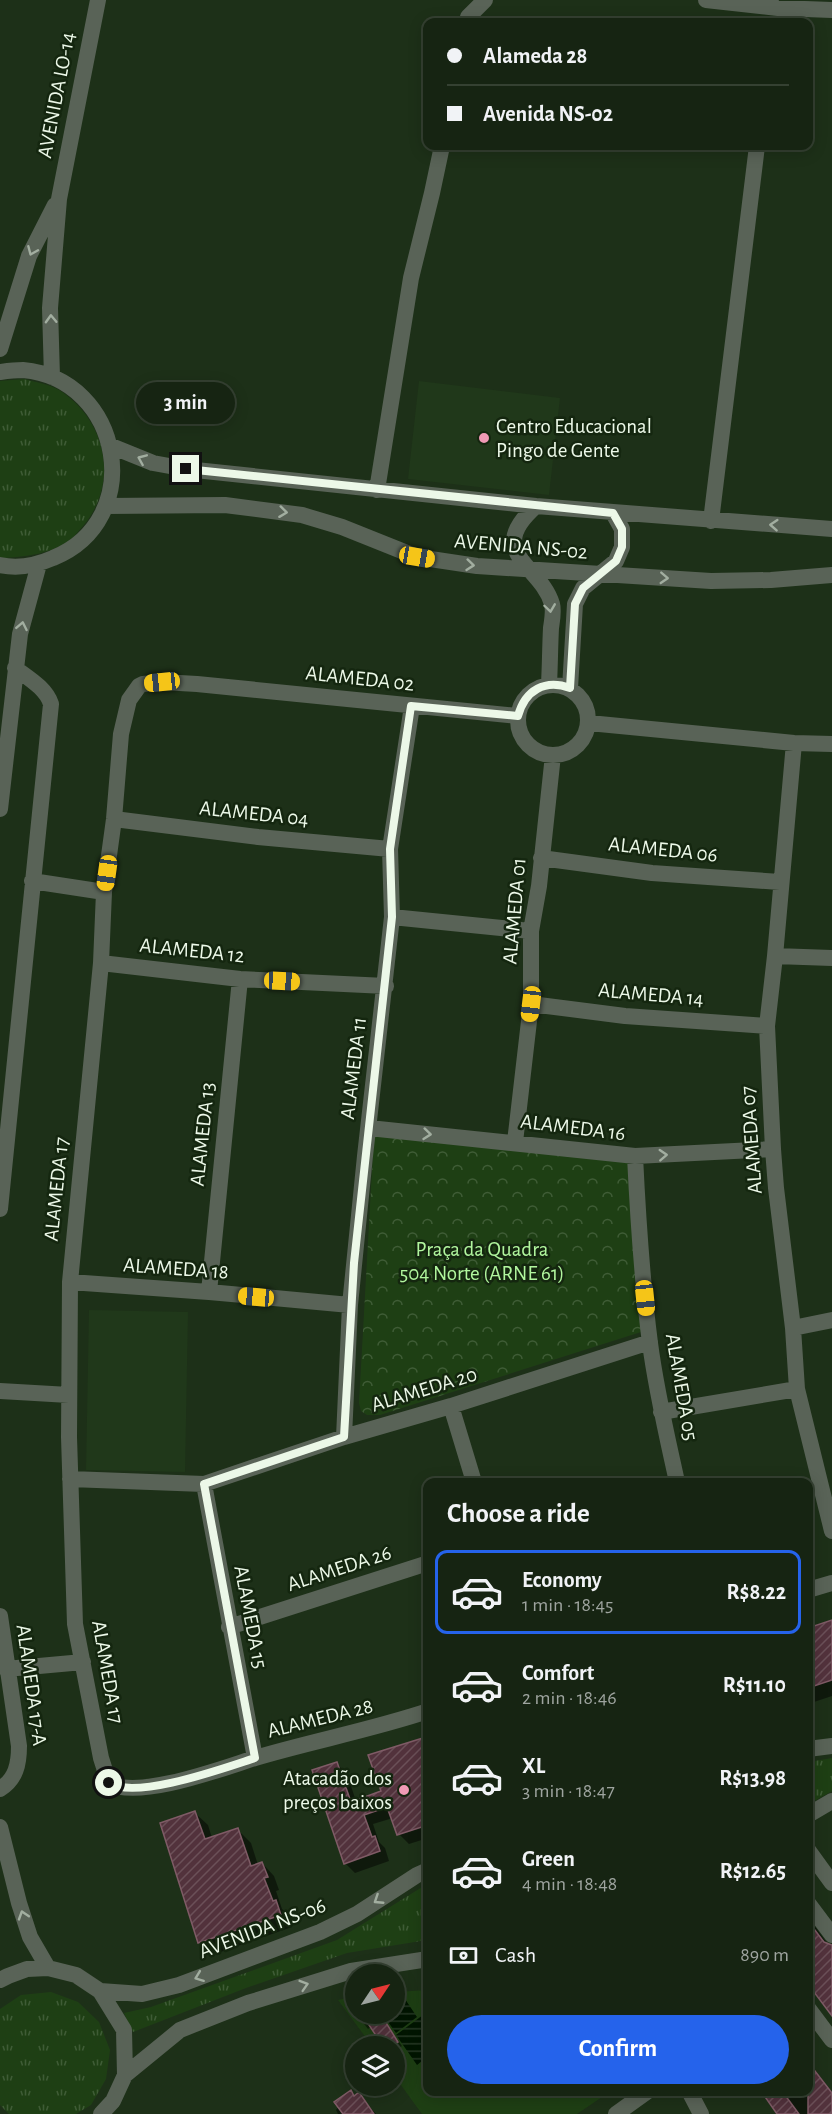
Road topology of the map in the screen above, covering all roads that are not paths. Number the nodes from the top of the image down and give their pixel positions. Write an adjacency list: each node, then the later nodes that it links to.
1 (98, 0): 11 (street, AVENIDA LO-14)
2 (462, 0): 7 (street)
3 (484, 0): 8 (street)
4 (706, 0): 6 (street)
5 (832, 10): 6 (street)
6 (777, 15)
7 (466, 18)
8 (469, 18)
9 (441, 150): 16 (street)
10 (757, 150): 20 (street)
11 (59, 199): 12 (street, AVENIDA LO-14, one-way to 12); 14 (street, AVENIDA LO-14, one-way to 11)
12 (0, 349)
13 (0, 372): 14 (street)
14 (52, 377): 15 (street)
15 (111, 446): 16 (street, AVENIDA NS-02, one-way to 15); 17 (street)
16 (377, 490): 18 (street, AVENIDA NS-02)
17 (106, 506): 22 (street); 24 (street, AVENIDA NS-02, one-way to 24)
18 (536, 506): 19 (street, AVENIDA NS-02); 24 (street)
19 (613, 513): 20 (street, AVENIDA NS-02); 25 (street)
20 (711, 521): 21 (street, AVENIDA NS-02, one-way to 20)
21 (832, 529)
22 (39, 564): 23 (street); 27 (street, one-way to 22)
23 (0, 565)
24 (527, 569): 25 (street, AVENIDA NS-02); 29 (street, one-way to 29)
25 (598, 575): 26 (street, AVENIDA NS-02, one-way to 26); 30 (street)
26 (832, 575)
27 (15, 668): 37 (street); 41 (street)
28 (197, 684): 31 (street, ALAMEDA 02); 38 (street, ALAMEDA 17)
29 (549, 684): 30 (street); 32 (street)
30 (570, 688): 33 (street)
31 (411, 706): 32 (street, ALAMEDA 02); 39 (street, ALAMEDA 11)
32 (518, 716): 36 (street)
33 (589, 723): 34 (street); 36 (street)
34 (794, 743): 35 (street); 42 (street, ALAMEDA 07)
35 (832, 744)
36 (553, 756): 40 (street, ALAMEDA 01)
37 (0, 809)
38 (114, 819): 39 (street, ALAMEDA 04); 43 (street, ALAMEDA 17)
39 (390, 849): 44 (street, ALAMEDA 11)
40 (541, 858): 42 (street, ALAMEDA 06); 45 (street, ALAMEDA 01)
41 (32, 880): 43 (street); 57 (street)
42 (780, 882): 46 (street, ALAMEDA 07)
43 (104, 891): 48 (street, ALAMEDA 17)
44 (392, 917): 45 (street); 50 (street, ALAMEDA 11)
45 (531, 931): 51 (street, ALAMEDA 01)
46 (775, 956): 47 (street); 52 (street, ALAMEDA 07)
47 (832, 958)
48 (101, 963): 49 (street, ALAMEDA 12); 58 (street, ALAMEDA 17)
49 (240, 979): 50 (street, ALAMEDA 12); 59 (street, ALAMEDA 13)
50 (386, 986): 53 (street, ALAMEDA 11)
51 (531, 1004): 52 (street, ALAMEDA 14); 54 (street, ALAMEDA 01)
52 (767, 1026): 55 (street, ALAMEDA 07)
53 (369, 1128): 54 (street, ALAMEDA 16, one-way to 54); 60 (street, ALAMEDA 11)
54 (515, 1142): 56 (street, ALAMEDA 16)
55 (773, 1149): 56 (street, ALAMEDA 16, one-way to 55); 62 (street, ALAMEDA 07)
56 (635, 1156): 63 (street, ALAMEDA 05)
57 (0, 1209)
58 (70, 1282): 59 (street, ALAMEDA 18); 66 (street, ALAMEDA 17)
59 (209, 1292): 60 (street, ALAMEDA 18)
60 (351, 1305): 69 (street, ALAMEDA 11)
61 (832, 1320): 62 (street)
62 (793, 1328): 64 (street, ALAMEDA 07)
63 (650, 1342): 67 (street, ALAMEDA 20); 68 (street, ALAMEDA 05)
64 (797, 1389): 68 (street); 74 (street, ALAMEDA 07)
65 (0, 1390): 66 (street)
66 (69, 1395): 72 (street, ALAMEDA 17)
67 (451, 1406): 69 (street, ALAMEDA 20); 70 (street)
68 (662, 1412): 71 (street, ALAMEDA 05)
69 (344, 1437): 73 (street, ALAMEDA 20)
70 (473, 1478)
71 (675, 1478)
72 (70, 1479): 73 (street, ALAMEDA 20); 80 (street, ALAMEDA 17)
73 (204, 1484): 79 (street, ALAMEDA 15)
74 (832, 1531)
75 (423, 1565): 79 (street, ALAMEDA 26)
76 (832, 1583): 77 (street)
77 (813, 1589)
78 (0, 1616): 81 (street, ALAMEDA 17-A)
79 (229, 1627): 86 (street, ALAMEDA 15)
80 (83, 1662): 81 (street); 85 (street, ALAMEDA 17)
81 (6, 1669): 87 (street, ALAMEDA 17-A)
82 (423, 1716): 86 (street, ALAMEDA 28)
83 (832, 1746): 84 (street)
84 (813, 1748)
85 (101, 1758): 86 (street, ALAMEDA 28)
86 (255, 1758)
87 (0, 1789)
88 (832, 1801): 89 (street)
89 (813, 1812)
90 (0, 1827): 97 (street, one-way to 90)
91 (813, 1857): 93 (street)
92 (423, 1872): 99 (street, AVENIDA NS-06, one-way to 99)
93 (832, 1883)
94 (813, 1910): 95 (street)
95 (832, 1935)
96 (423, 1960): 102 (street, one-way to 96)
97 (48, 1968): 98 (street); 99 (street)
98 (0, 1980)
99 (100, 1991): 102 (street)
100 (813, 2015): 101 (street)
101 (832, 2040)
102 (125, 2075): 105 (street)
103 (641, 2096): 106 (street)
104 (692, 2096): 107 (street)
105 (101, 2114)
106 (616, 2114)
107 (701, 2114)

